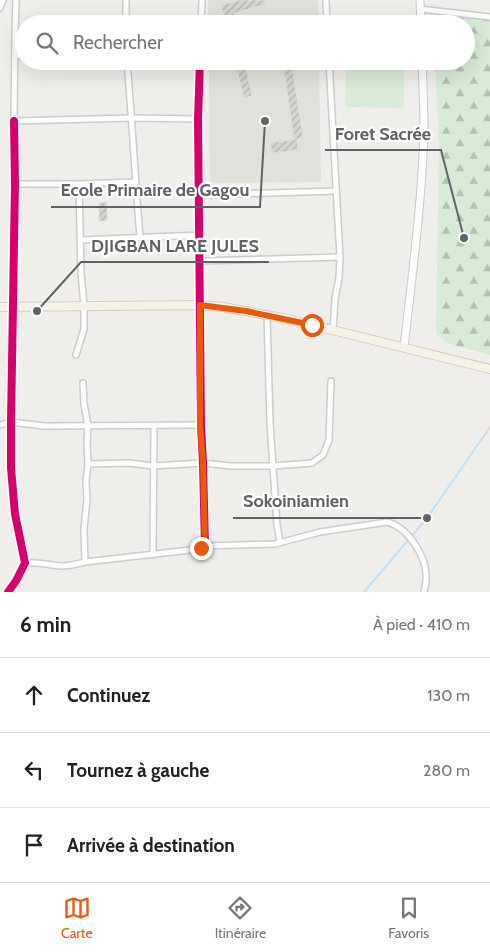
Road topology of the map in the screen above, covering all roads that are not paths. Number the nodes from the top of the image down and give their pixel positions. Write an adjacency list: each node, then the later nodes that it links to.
1 (3, 0): 7 (street)
2 (16, 0): 9 (street)
3 (126, 0): 10 (street)
4 (202, 0): 11 (street)
5 (326, 0): 12 (street)
6 (420, 0): 8 (street)
7 (0, 8)
8 (420, 9): 13 (street); 14 (street)
9 (15, 15)
10 (126, 15)
11 (201, 15)
12 (327, 15)
13 (420, 15)
14 (472, 15)
15 (475, 15): 16 (street)
16 (490, 17)
17 (15, 28): 18 (street)
18 (14, 56): 25 (street)
19 (127, 70): 23 (street)
20 (200, 70): 24 (street)
21 (329, 70): 29 (street)
22 (422, 70): 42 (street)
23 (132, 118): 24 (street); 25 (street); 26 (street)
24 (198, 119): 30 (street)
25 (14, 121): 27 (street)
26 (135, 182): 28 (street); 32 (street)
27 (15, 184): 28 (street); 39 (street)
28 (79, 184): 33 (street)
29 (336, 190): 30 (street); 34 (street)
30 (199, 195): 31 (street)
31 (200, 235): 32 (street); 35 (street)
32 (140, 237): 33 (street)
33 (81, 240): 37 (street)
34 (340, 257): 35 (street); 41 (street)
35 (200, 262): 36 (street)
36 (200, 305): 37 (main road); 40 (main road); 51 (street)
37 (84, 306): 39 (main road); 43 (street)
38 (0, 307): 39 (main road)
39 (14, 307): 47 (street)
40 (267, 315): 41 (main road); 55 (street)
41 (333, 330): 42 (main road)
42 (404, 348): 44 (main road)
43 (76, 355)
44 (490, 369)
45 (331, 381): 55 (street)
46 (83, 383): 49 (street)
47 (11, 422): 48 (street); 49 (street); 60 (street)
48 (0, 426)
49 (88, 426): 50 (street); 53 (street)
50 (154, 426): 51 (street); 54 (street)
51 (200, 426): 52 (street)
52 (203, 463): 54 (street); 55 (street); 57 (street)
53 (88, 464): 54 (street); 59 (street)
54 (153, 466): 58 (street)
55 (273, 466): 56 (street)
56 (280, 542): 57 (street); 62 (street)
57 (205, 546): 58 (street)
58 (152, 555): 59 (street)
59 (85, 562): 60 (street)
60 (25, 563): 61 (street)
61 (8, 592)
62 (424, 592)

